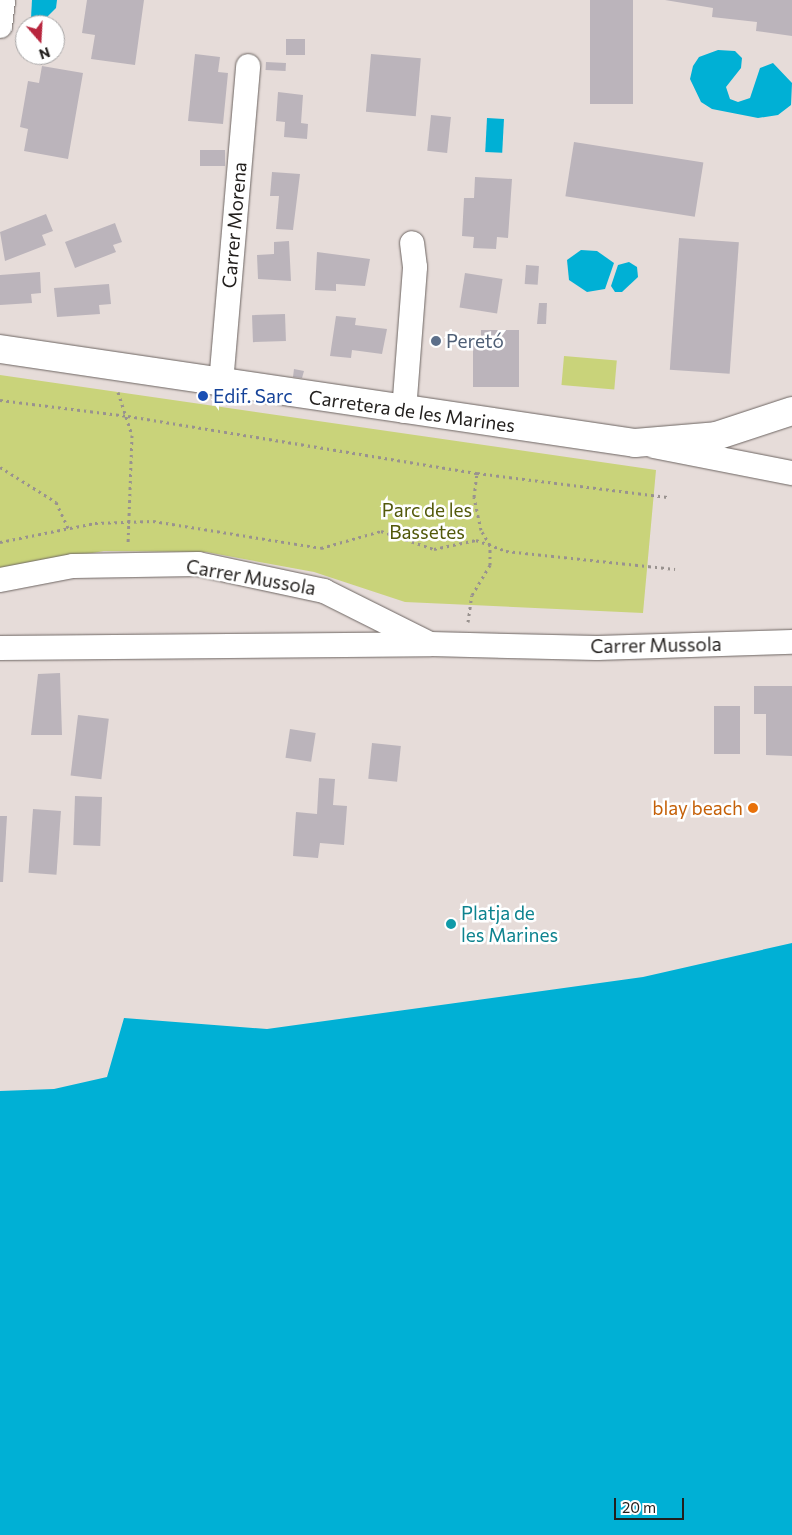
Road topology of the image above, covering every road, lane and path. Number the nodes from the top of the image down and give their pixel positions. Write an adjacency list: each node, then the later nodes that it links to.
1 (3, 0): 2 (street)
2 (0, 26)
3 (248, 66): 7 (street, Carrer Morena)
4 (412, 243): 9 (street)
5 (0, 349): 6 (main road, Carretera de les Marines)
6 (120, 368): 7 (main road, Carretera de les Marines); 11 (path)
7 (221, 383): 9 (main road, Carretera de les Marines)
8 (0, 400): 11 (path)
9 (404, 411): 12 (main road, Carretera de les Marines)
10 (792, 411): 12 (main road, Carretera de les Marines)
11 (128, 416): 14 (path); 17 (path)
12 (635, 443): 15 (street)
13 (0, 467): 18 (path)
14 (477, 473): 16 (path); 20 (path)
15 (792, 473)
16 (667, 496)
17 (128, 522): 18 (path); 20 (path); 21 (path)
18 (68, 528): 19 (path)
19 (0, 542)
20 (490, 545): 22 (path); 26 (path)
21 (127, 563): 23 (street, Carrer Mussola); 25 (street, Carrer Mussola)
22 (675, 570)
23 (0, 580)
24 (792, 642): 26 (street, Carrer Mussola)
25 (430, 644): 26 (street, Carrer Mussola); 27 (street, Carrer Mussola)
26 (464, 645)
27 (0, 648)

